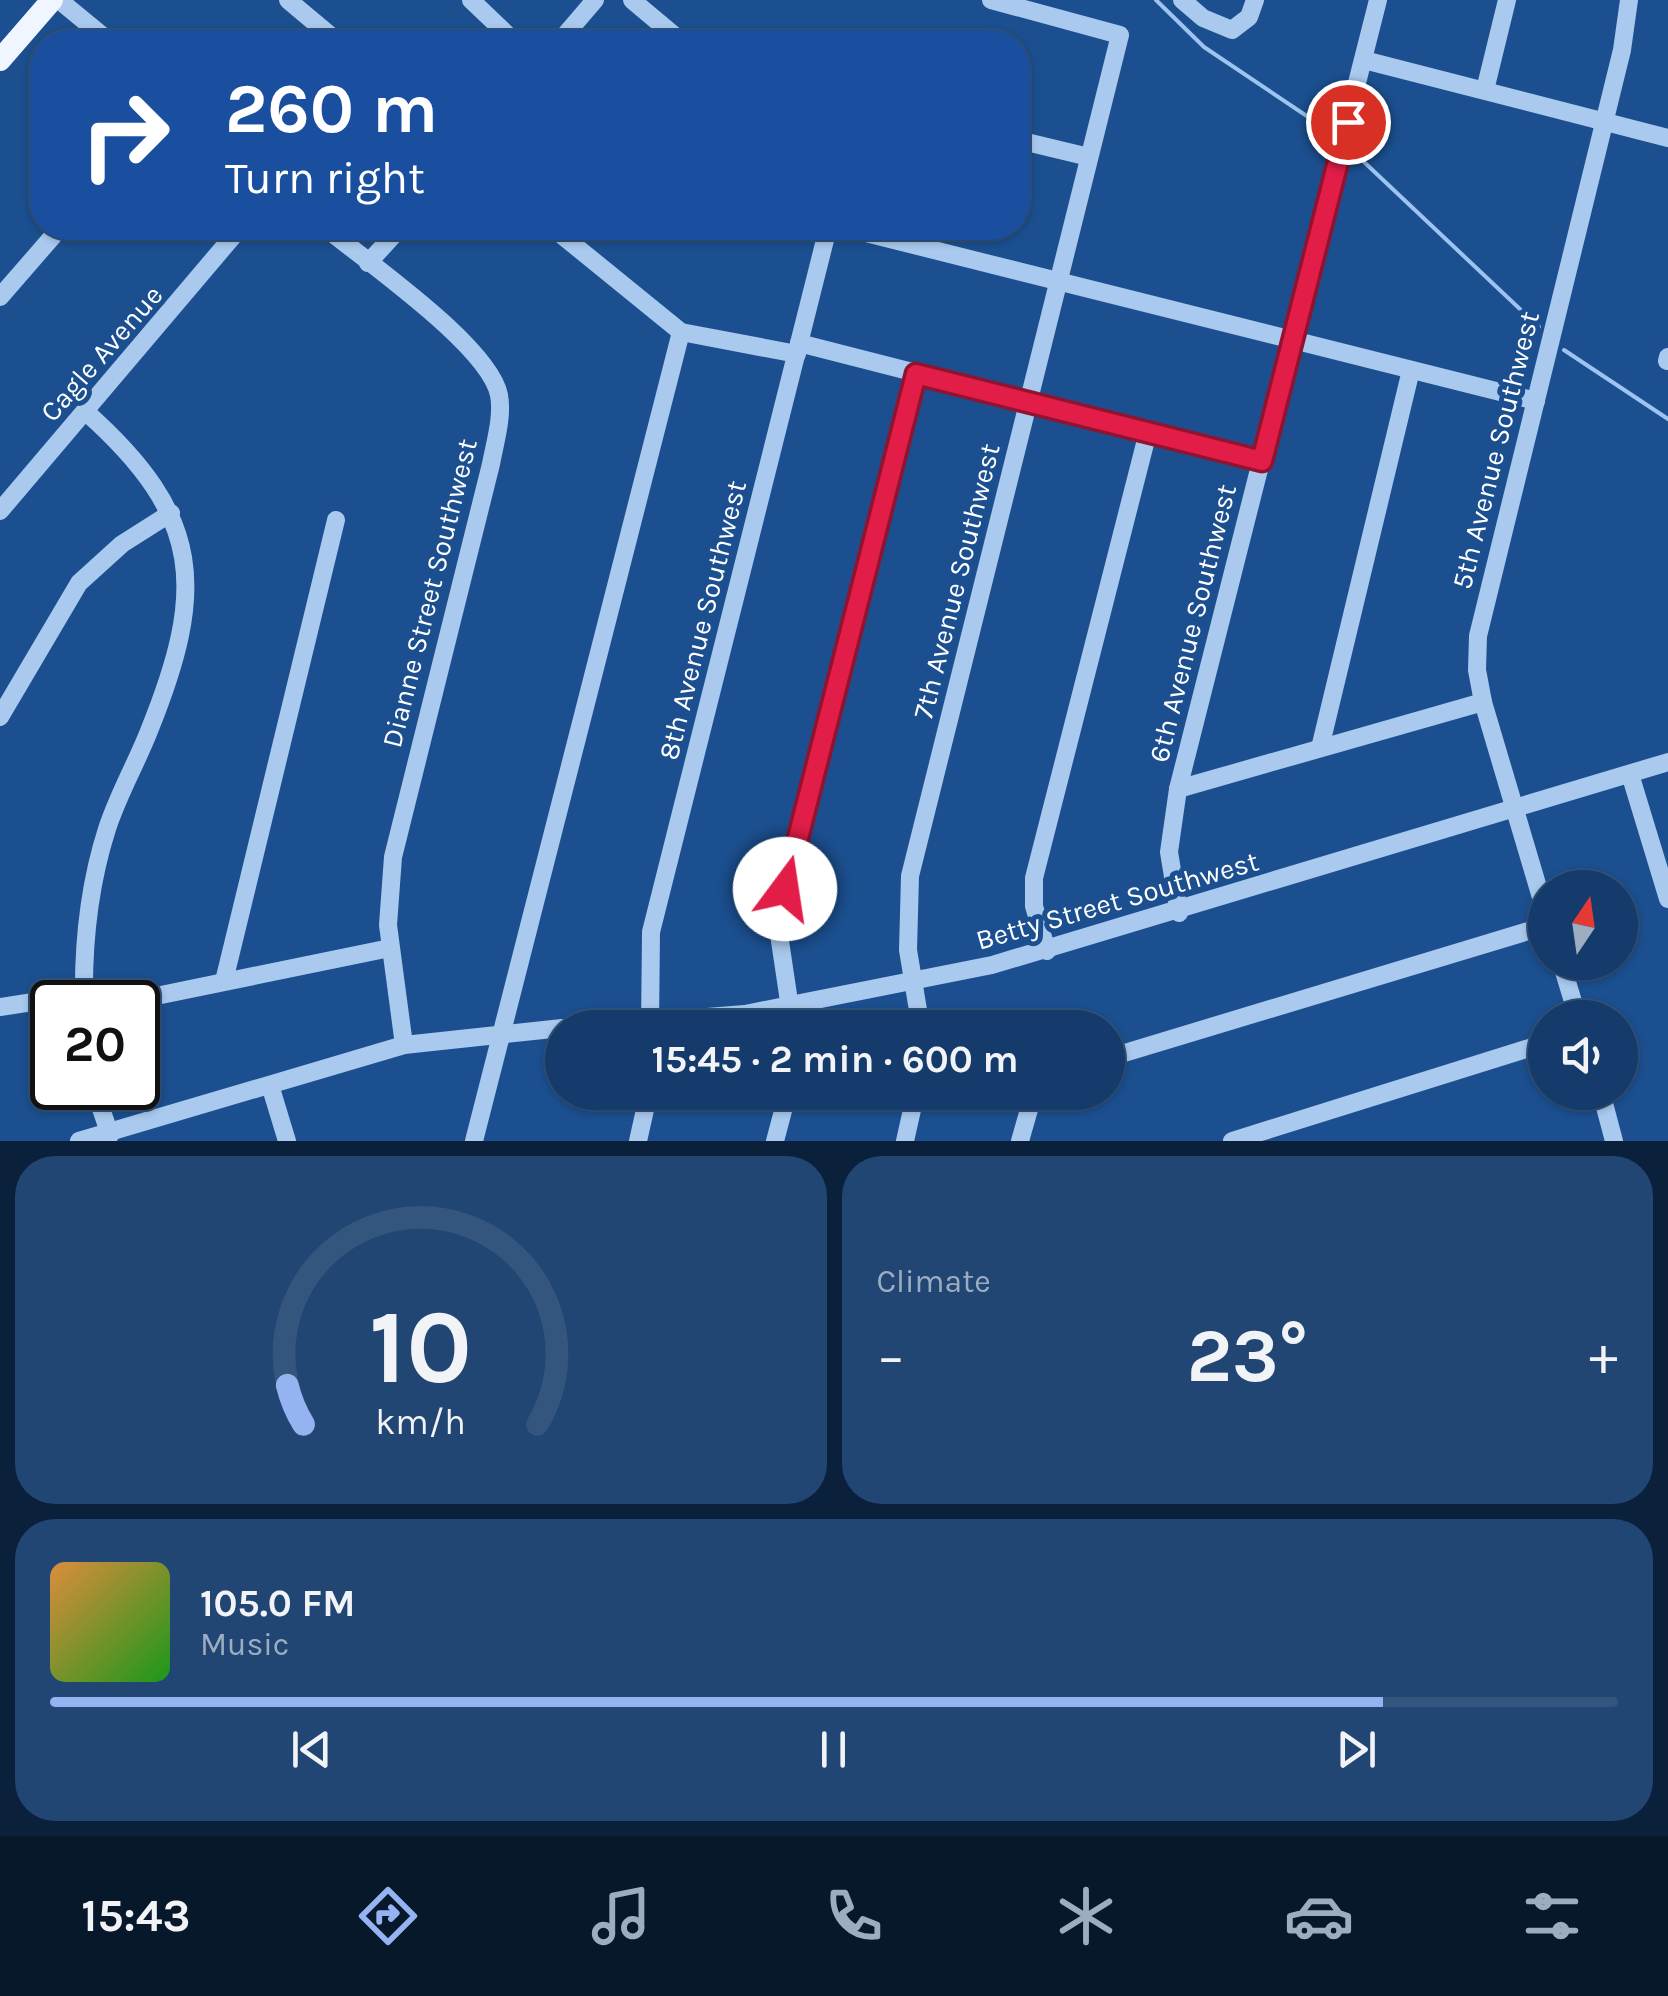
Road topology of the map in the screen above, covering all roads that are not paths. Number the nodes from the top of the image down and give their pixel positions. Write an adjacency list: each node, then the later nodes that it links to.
1 (56, 0): 12 (street); 17 (main road)
2 (288, 0): 13 (street)
3 (471, 0): 14 (street)
4 (595, 0): 15 (street)
5 (632, 0): 16 (street)
6 (991, 0): 23 (street, 7th Avenue Southwest)
7 (1182, 0): 8 (street)
8 (1255, 0)
9 (1378, 0): 18 (street, 6th Avenue Southwest)
10 (1507, 0): 19 (street)
11 (1630, 0): 20 (street, 5th Avenue Southwest)
12 (95, 30)
13 (324, 30)
14 (502, 30)
15 (569, 30)
16 (668, 30)
17 (0, 60)
18 (1364, 60): 19 (street); 35 (street, 6th Avenue Southwest)
19 (1485, 90): 20 (street)
20 (1604, 122): 21 (street); 39 (street, 5th Avenue Southwest)
21 (1668, 138)
22 (1030, 143): 23 (street)
23 (1090, 157): 32 (street, 7th Avenue Southwest)
24 (50, 240): 33 (street)
25 (230, 240): 41 (street, Cagle Avenue)
26 (340, 240): 31 (street, Dianne Street Southwest)
27 (389, 240): 31 (street)
28 (568, 240): 34 (street)
29 (825, 240): 36 (street, 8th Avenue Southwest)
30 (894, 240): 32 (street)
31 (368, 263): 58 (street, Dianne Street Southwest)
32 (1060, 281): 35 (street); 40 (street, 7th Avenue Southwest)
33 (0, 297)
34 (681, 332): 36 (street); 72 (street)
35 (1294, 340): 37 (street); 43 (street, 6th Avenue Southwest)
36 (798, 349): 38 (street); 67 (street, 8th Avenue Southwest)
37 (1411, 370): 39 (street); 49 (street)
38 (916, 374): 40 (street); 66 (street)
39 (1536, 401): 47 (street, 5th Avenue Southwest)
40 (1028, 402): 42 (street); 62 (street, 7th Avenue Southwest)
41 (86, 412): 44 (street, Cagle Avenue); 45 (street)
42 (1148, 432): 43 (street); 59 (street)
43 (1262, 461): 52 (street, 6th Avenue Southwest)
44 (0, 512)
45 (171, 513): 48 (street); 60 (street)
46 (336, 520): 61 (street)
47 (1483, 702): 49 (street); 53 (street, 5th Avenue Southwest)
48 (0, 717)
49 (1320, 748): 52 (street)
50 (1668, 762): 51 (street, Betty Street Southwest)
51 (1630, 774): 53 (street, Betty Street Southwest); 55 (street)
52 (1178, 789): 56 (street, 6th Avenue Southwest)
53 (1516, 810): 54 (street, 5th Avenue Southwest); 56 (street, Betty Street Southwest)
54 (1533, 870)
55 (1668, 899)
56 (1179, 913): 59 (street, Betty Street Southwest)
57 (1528, 931): 75 (street)
58 (390, 948): 61 (street); 73 (street, Dianne Street Southwest)
59 (1047, 951): 62 (street, Betty Street Southwest)
60 (85, 980)
61 (224, 980): 63 (street)
62 (913, 983): 66 (street, Betty Street Southwest); 70 (street, 7th Avenue Southwest)
63 (160, 995)
64 (30, 1004): 65 (street)
65 (0, 1007)
66 (789, 1007): 68 (street, Betty Street Southwest); 69 (street)
67 (649, 1010)
68 (766, 1010)
69 (789, 1010)
70 (917, 1010)
71 (545, 1029): 72 (street, Betty Street Southwest)
72 (502, 1032): 73 (street, Betty Street Southwest); 86 (street)
73 (404, 1044): 76 (street, Betty Street Southwest)
74 (1528, 1047): 91 (street)
75 (1125, 1053)
76 (270, 1085): 83 (street, Betty Street Southwest); 85 (street)
77 (101, 1110): 83 (street)
78 (644, 1110): 87 (street)
79 (784, 1110): 88 (street)
80 (912, 1110): 89 (street)
81 (1029, 1110): 90 (street)
82 (1606, 1110): 92 (street)
83 (110, 1135): 84 (street, Betty Street Southwest)
84 (80, 1141)
85 (287, 1141)
86 (474, 1141)
87 (638, 1141)
88 (776, 1141)
89 (905, 1141)
90 (1020, 1141)
91 (1232, 1141)
92 (1614, 1141)

